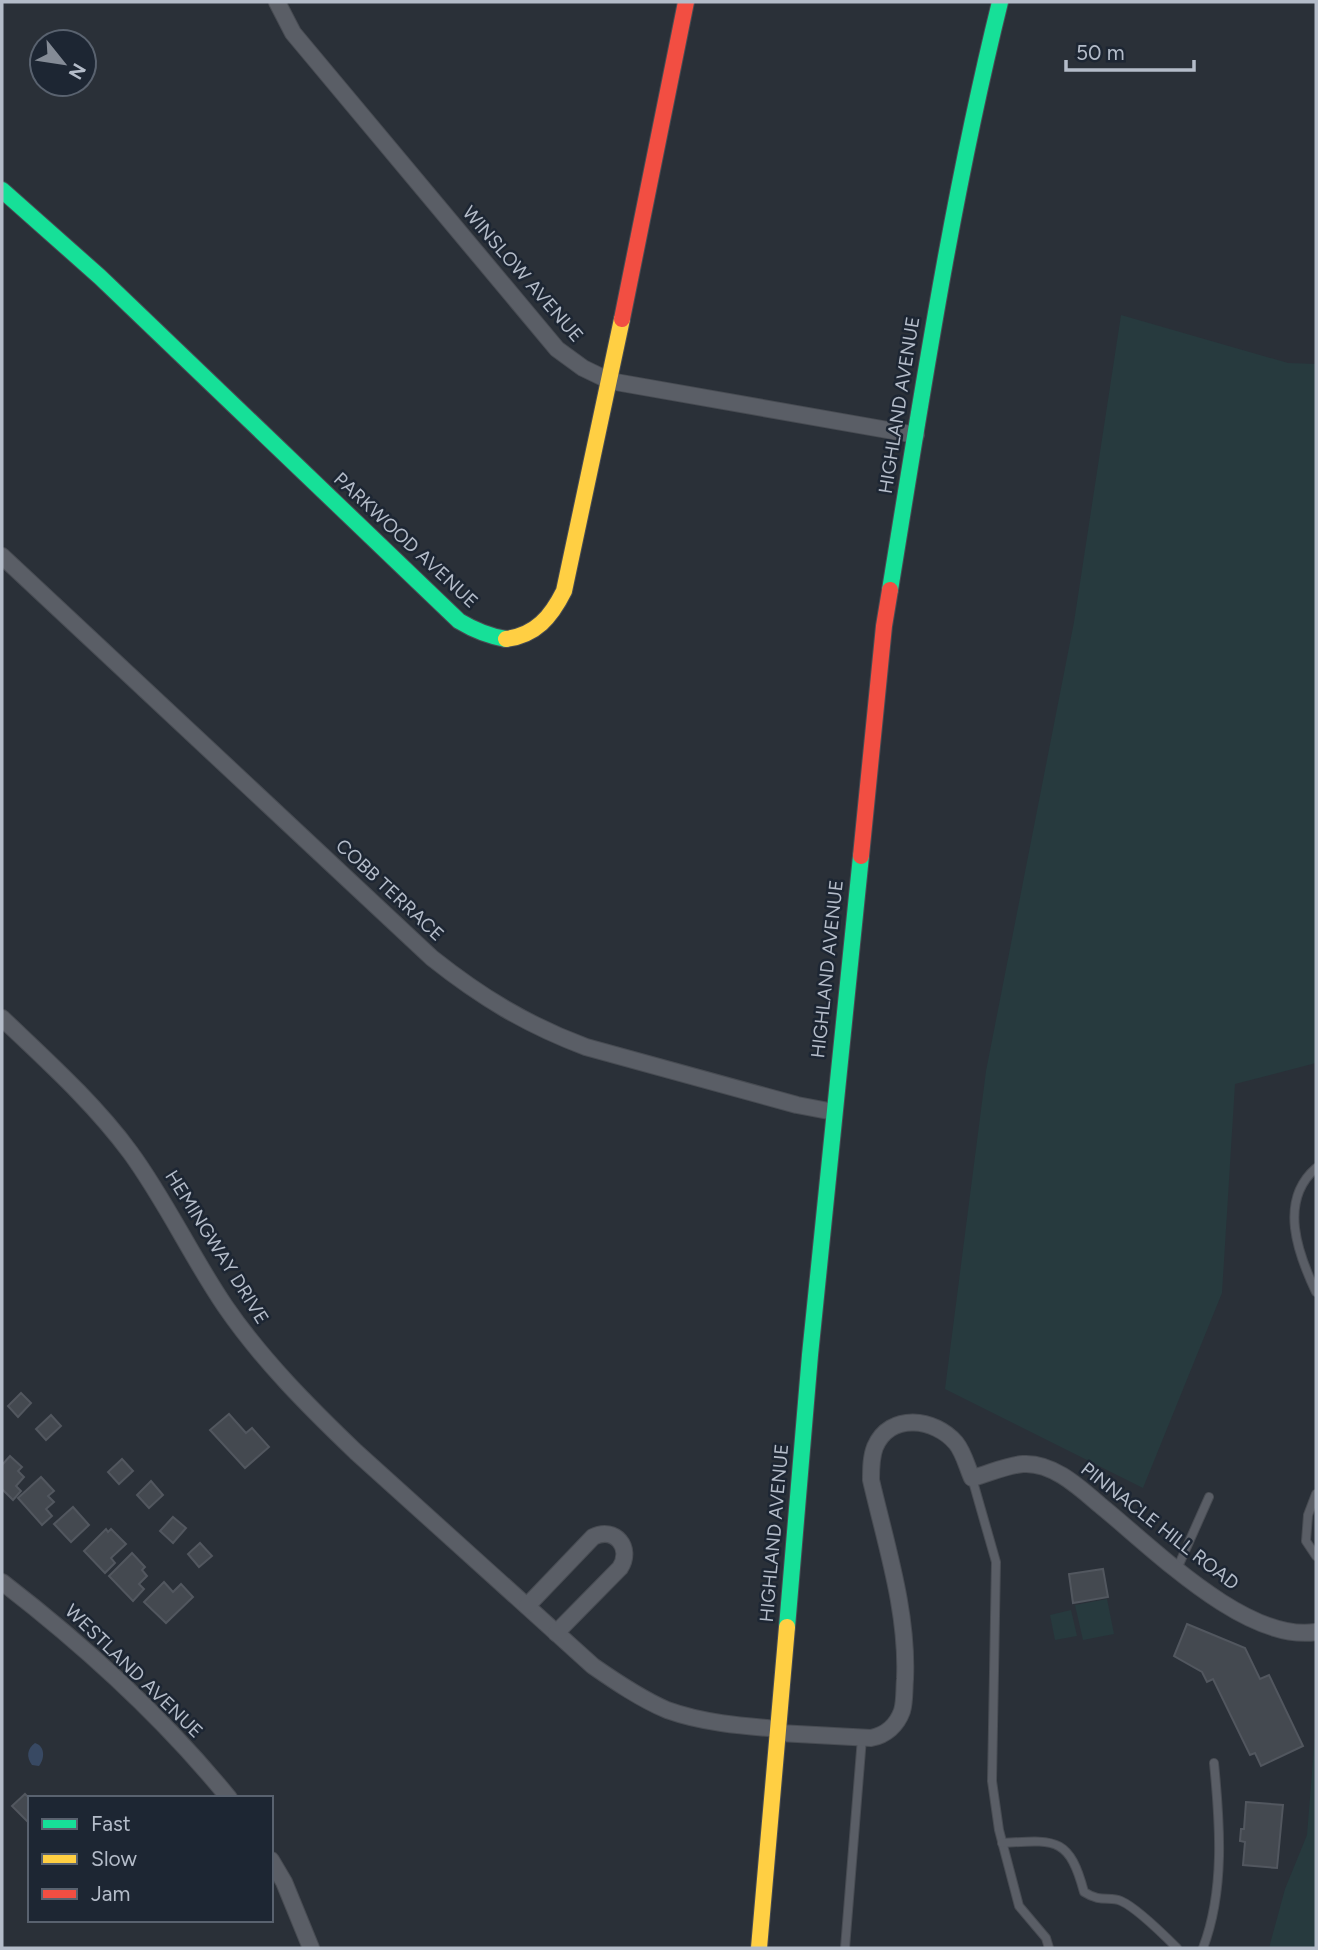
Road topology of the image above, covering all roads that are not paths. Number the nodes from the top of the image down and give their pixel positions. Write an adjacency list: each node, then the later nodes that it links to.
1 (277, 2): 5 (street, WINSLOW AVENUE)
2 (686, 2): 5 (street, PARKWOOD AVENUE)
3 (1000, 2): 6 (street, HIGHLAND AVENUE)
4 (2, 190): 5 (street, PARKWOOD AVENUE)
5 (610, 381): 6 (street, WINSLOW AVENUE)
6 (916, 435): 9 (street, HIGHLAND AVENUE)
7 (2, 556): 9 (street, COBB TERRACE)
8 (2, 1018): 18 (street, HEMINGWAY DRIVE)
9 (834, 1112): 21 (street, HIGHLAND AVENUE)
10 (1316, 1168): 11 (lane)
11 (1316, 1292)
12 (972, 1478): 16 (street, PINNACLE HILL ROAD); 22 (street); 25 (lane)
13 (1316, 1494): 15 (lane)
14 (1209, 1497): 16 (lane)
15 (1316, 1556)
16 (1177, 1569): 19 (street, PINNACLE HILL ROAD)
17 (2, 1582): 24 (street, WESTLAND AVENUE)
18 (527, 1606): 20 (street, HEMINGWAY DRIVE); 20 (street)
19 (1316, 1632)
20 (556, 1633): 21 (street, HEMINGWAY DRIVE)
21 (779, 1731): 22 (street); 28 (street, HIGHLAND AVENUE)
22 (862, 1738): 29 (lane)
23 (1214, 1763): 32 (lane)
24 (227, 1796)
25 (1002, 1843): 30 (lane); 31 (lane)
26 (273, 1863): 27 (street)
27 (311, 1948)
28 (759, 1948)
29 (845, 1948)
30 (1049, 1948)
31 (1177, 1948)
32 (1203, 1948)

